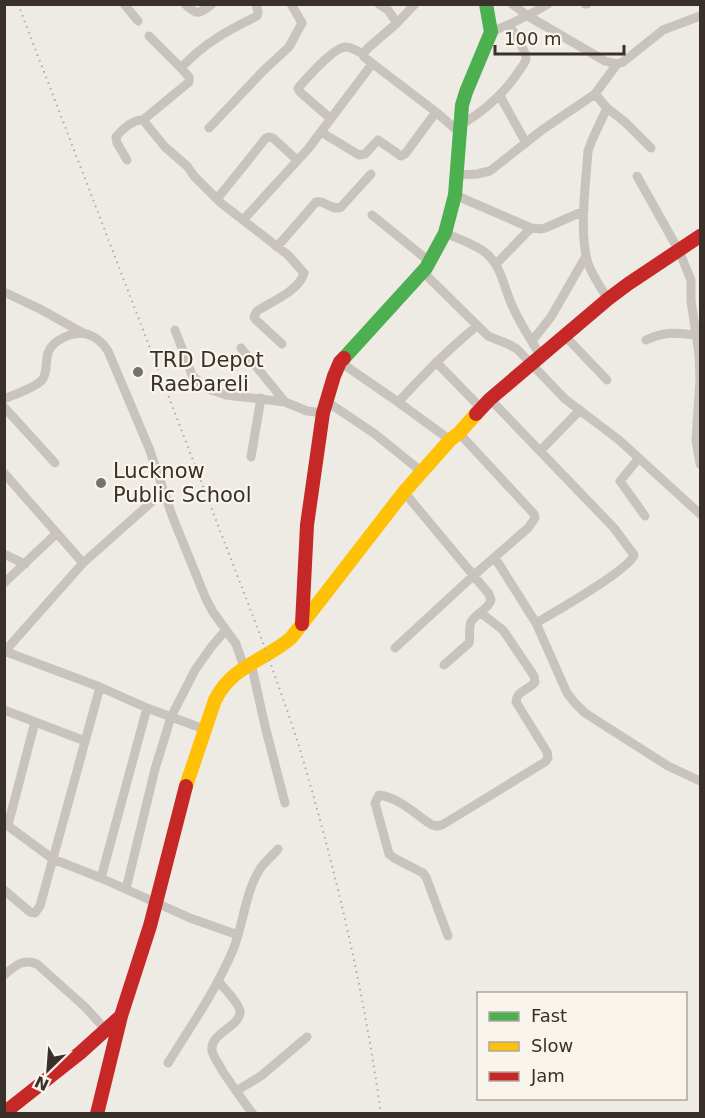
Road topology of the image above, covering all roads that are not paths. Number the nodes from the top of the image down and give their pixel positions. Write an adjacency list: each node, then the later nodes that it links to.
1 (124, 4): 13 (street)
2 (184, 4): 3 (street)
3 (212, 4)
4 (256, 4): 21 (street)
5 (291, 4): 28 (street)
6 (379, 4): 14 (street)
7 (415, 4): 14 (street)
8 (486, 4): 16 (street)
9 (512, 4): 11 (street)
10 (548, 4): 11 (street)
11 (528, 16): 15 (street); 20 (street)
12 (700, 16): 20 (street)
13 (138, 21)
14 (397, 23): 18 (street)
15 (509, 25): 16 (street); 23 (street)
16 (491, 32): 29 (street)
17 (149, 36): 21 (street)
18 (363, 54): 19 (street); 26 (street)
19 (372, 64): 25 (street); 26 (street)
20 (616, 64): 22 (street)
21 (181, 68): 27 (street)
22 (595, 94): 24 (street); 31 (street)
23 (500, 96): 29 (street); 31 (street)
24 (607, 108): 32 (street); 40 (street)
25 (436, 112): 29 (street); 30 (street)
26 (331, 119): 30 (street)
27 (144, 120): 33 (street); 39 (street)
28 (210, 128)
29 (460, 129): 36 (street)
30 (321, 132): 34 (street)
31 (525, 143): 36 (street)
32 (651, 148)
33 (127, 160)
34 (297, 160): 39 (street); 42 (street)
35 (371, 174): 46 (street)
36 (457, 175): 38 (street)
37 (637, 176): 47 (street)
38 (455, 195): 43 (street); 44 (street)
39 (217, 199): 42 (street)
40 (584, 211): 43 (street); 48 (street)
41 (372, 215): 50 (street)
42 (243, 220): 46 (street)
43 (531, 228): 49 (street)
44 (445, 233): 49 (street); 50 (street)
45 (700, 236): 47 (street)
46 (278, 247): 63 (street)
47 (679, 251): 51 (street); 53 (street)
48 (586, 256): 53 (street); 62 (street)
49 (496, 264): 62 (street)
50 (426, 267): 56 (street); 66 (street)
51 (696, 277): 54 (street)
52 (4, 291): 58 (street)
53 (608, 299): 59 (street)
54 (691, 301): 55 (street); 61 (street)
55 (700, 307)
56 (477, 326): 65 (street); 67 (street)
57 (175, 330): 70 (street)
58 (86, 334): 71 (street); 86 (street)
59 (565, 336): 65 (street); 69 (street)
60 (646, 340): 61 (street)
61 (697, 340): 68 (street)
62 (532, 341): 65 (street)
63 (282, 344)
64 (241, 348): 72 (street)
65 (537, 360): 74 (street); 77 (street)
66 (340, 362): 73 (street); 76 (street)
67 (436, 362): 73 (street); 74 (street)
68 (700, 368): 83 (street)
69 (608, 380)
70 (261, 398): 72 (street); 80 (street)
71 (4, 399)
72 (285, 402): 76 (street)
73 (398, 402): 78 (street)
74 (485, 404): 78 (street); 79 (street)
75 (4, 407): 82 (street)
76 (325, 407): 84 (street); 99 (street)
77 (580, 410): 79 (street); 81 (street)
78 (454, 436): 84 (street); 92 (street)
79 (540, 452): 98 (street)
80 (251, 457)
81 (639, 458): 88 (street); 89 (street)
82 (55, 463)
83 (700, 464)
84 (422, 472): 87 (street)
85 (4, 473): 90 (street)
86 (164, 491): 94 (street); 100 (street)
87 (404, 492): 95 (street); 99 (street)
88 (700, 514)
89 (645, 516)
90 (57, 533): 93 (street); 94 (street)
91 (4, 554): 93 (street)
92 (495, 558): 95 (street); 98 (street)
93 (25, 564): 96 (street)
94 (83, 564): 102 (street)
95 (473, 576): 97 (street); 101 (street)
96 (4, 583)
97 (481, 613): 104 (street); 122 (street)
98 (536, 623): 112 (street)
99 (302, 624): 103 (street)
100 (226, 630): 103 (street); 108 (street)
101 (395, 648)
102 (5, 651): 105 (street)
103 (248, 665): 110 (street); 113 (street)
104 (444, 665)
105 (100, 687): 106 (street); 111 (street)
106 (147, 708): 108 (street); 117 (street)
107 (4, 710): 109 (street)
108 (171, 717): 110 (street); 118 (street)
109 (35, 722): 111 (street); 114 (street)
110 (204, 729): 120 (street)
111 (85, 741): 116 (street)
112 (700, 781)
113 (285, 803)
114 (6, 824): 116 (street)
115 (278, 849): 121 (street)
116 (53, 859): 117 (street); 119 (street)
117 (101, 878): 118 (street)
118 (126, 889): 120 (street)
119 (4, 890)
120 (156, 903): 121 (street); 125 (street)
121 (238, 935): 124 (street)
122 (448, 936)
123 (4, 975): 126 (street)
124 (218, 981): 128 (street); 129 (street)
125 (121, 1016): 126 (street); 131 (street)
126 (106, 1029): 130 (street)
127 (308, 1037): 129 (street)
128 (168, 1063)
129 (236, 1091): 132 (street)
130 (4, 1113)
131 (97, 1113)
132 (253, 1113)

